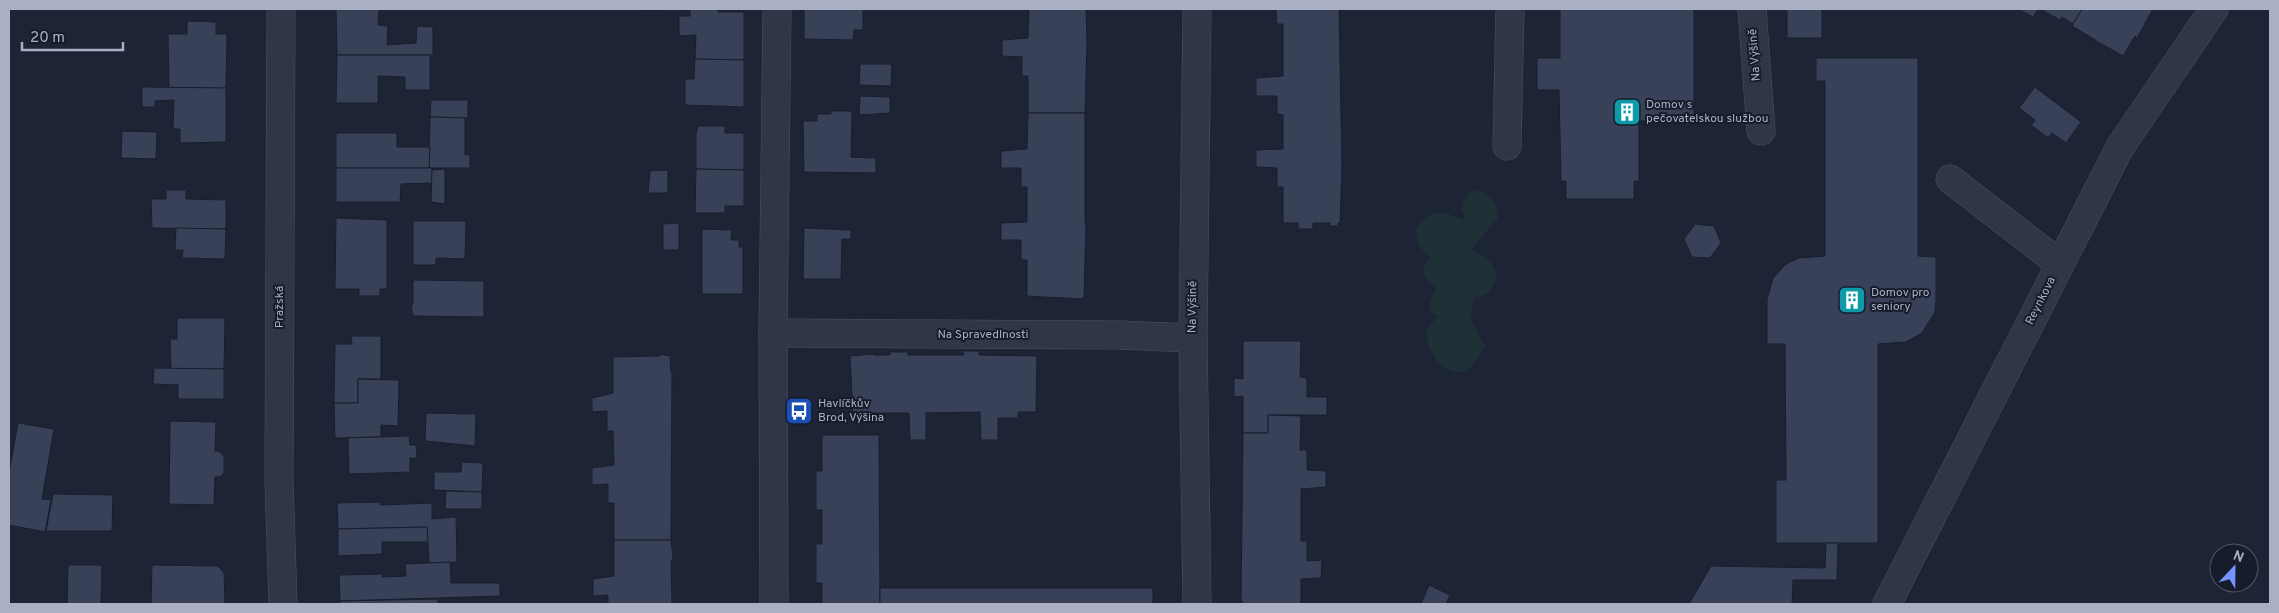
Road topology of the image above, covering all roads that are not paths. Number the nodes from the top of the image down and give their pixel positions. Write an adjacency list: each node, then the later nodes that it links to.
1 (281, 9): 13 (street, Pražská)
2 (777, 9): 11 (street)
3 (1197, 9): 12 (street, Na Výšině)
4 (1510, 9): 8 (street)
5 (1752, 9): 7 (street, Na Výšině)
6 (2214, 9): 10 (street, Reynkova)
7 (1761, 131)
8 (1507, 146)
9 (1950, 179): 10 (street)
10 (2060, 264): 16 (street, Reynkova)
11 (773, 333): 12 (street, Na Spravedlnosti); 14 (street)
12 (1193, 338): 15 (street, Na Výšině)
13 (283, 604)
14 (774, 604)
15 (1197, 604)
16 (1887, 604)

